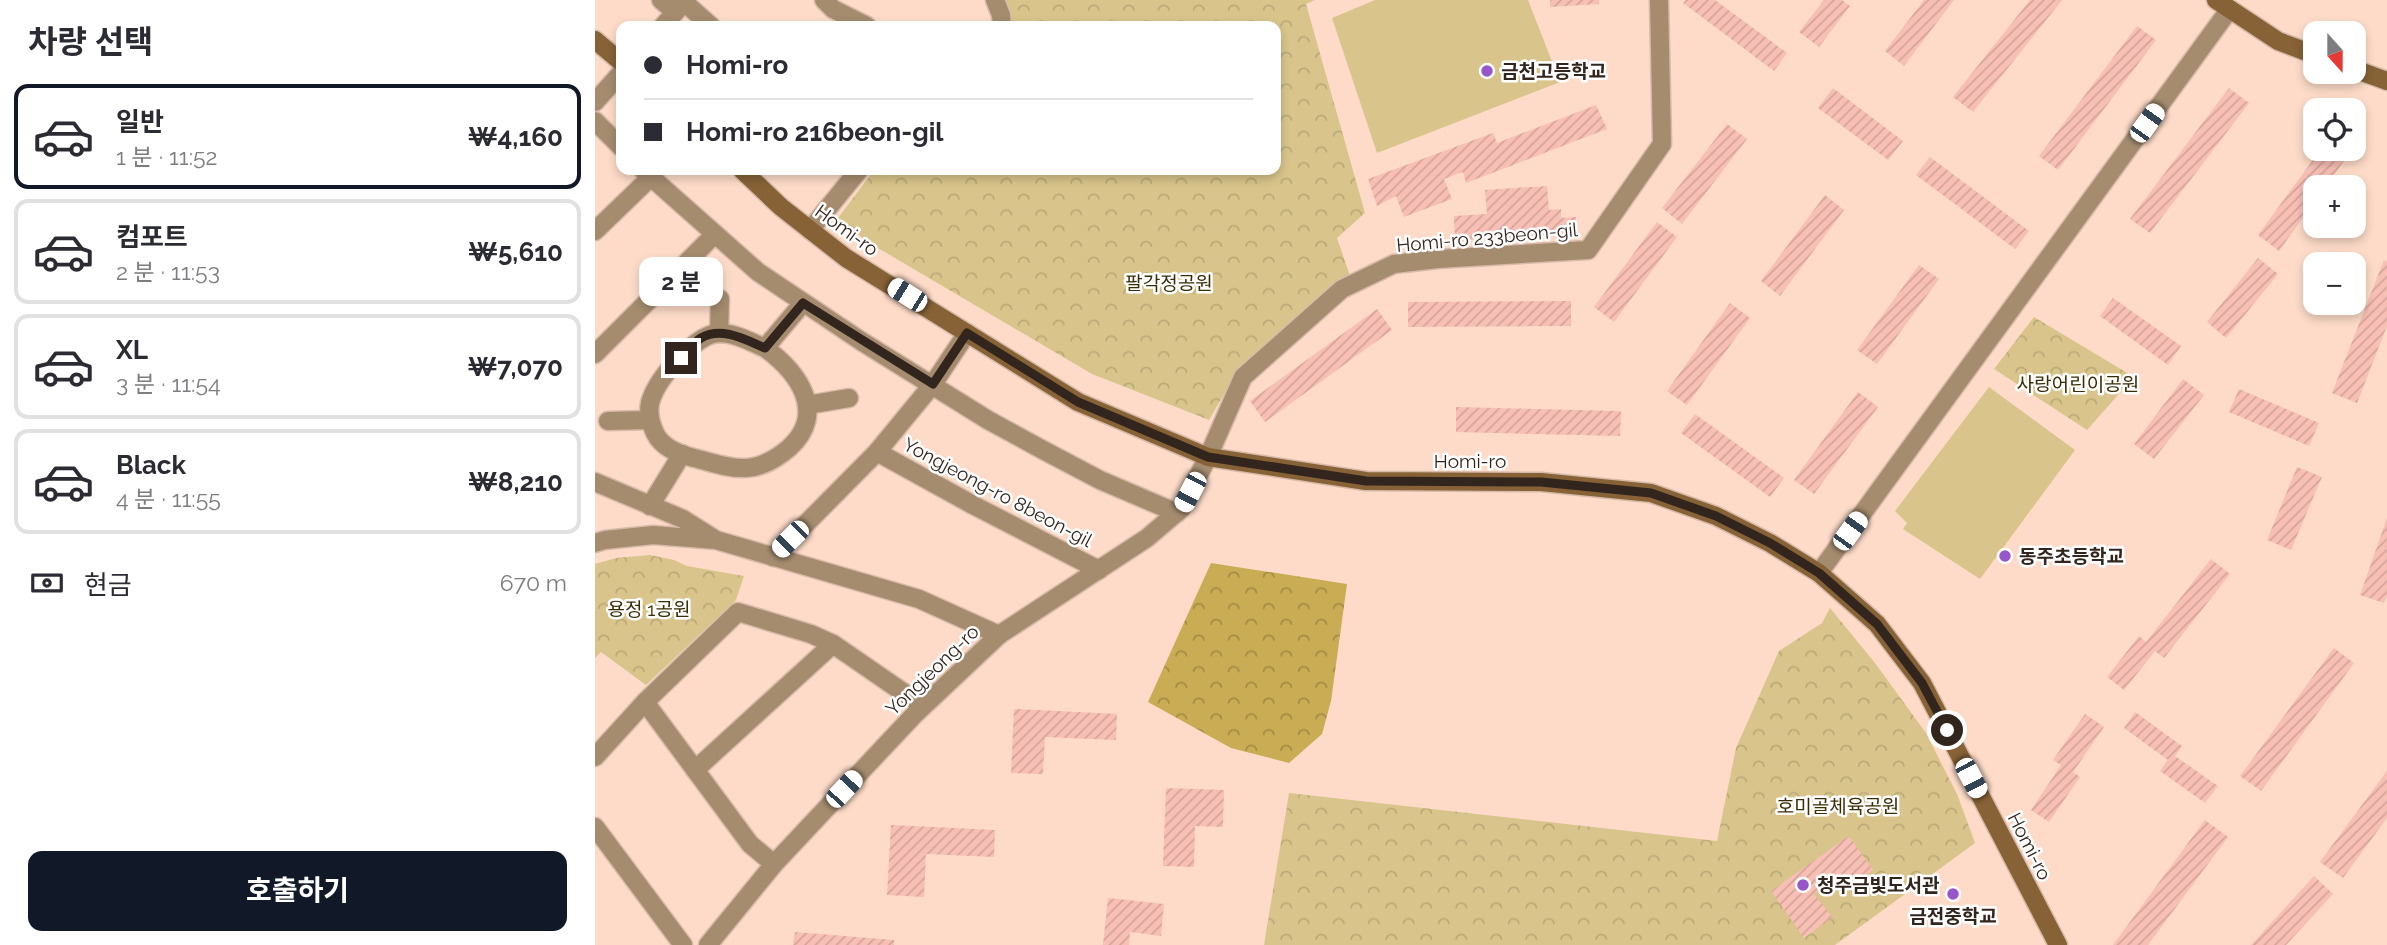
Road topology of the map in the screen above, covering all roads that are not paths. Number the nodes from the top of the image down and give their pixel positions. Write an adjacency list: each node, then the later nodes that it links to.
1 (661, 0): 5 (street)
2 (824, 0): 9 (street)
3 (995, 0): 10 (street)
4 (1659, 0): 40 (street, Homi-ro 233beon-gil)
5 (682, 5): 7 (street); 8 (street)
6 (2223, 5): 12 (street); 48 (street)
7 (668, 21)
8 (704, 21)
9 (857, 21)
10 (1002, 21)
11 (595, 40): 13 (street)
12 (2303, 50)
13 (616, 58)
14 (2366, 73): 16 (street)
15 (616, 79): 17 (street)
16 (2387, 81)
17 (595, 102)
18 (595, 121): 19 (street)
19 (616, 142)
20 (646, 175): 25 (street)
21 (648, 175): 26 (street)
22 (746, 175): 24 (street, Homi-ro)
23 (855, 175): 24 (street)
24 (810, 230): 30 (street, Homi-ro)
25 (595, 232)
26 (715, 234): 28 (street); 32 (street)
27 (720, 299): 29 (street)
28 (803, 303): 31 (street); 33 (street)
29 (719, 333): 31 (street); 36 (street)
30 (967, 333): 33 (street); 40 (street, Homi-ro)
31 (765, 348): 35 (street)
32 (595, 354)
33 (933, 384): 38 (street); 43 (street)
34 (849, 398): 35 (street)
35 (807, 405): 39 (street)
36 (650, 420): 37 (street); 39 (street)
37 (608, 421)
38 (877, 452): 46 (street); 47 (street, Yongjeong-ro 8beon-gil)
39 (682, 454): 42 (street)
40 (1208, 457): 43 (street, Yongjeong-ro); 48 (street, Homi-ro)
41 (595, 482): 42 (street)
42 (650, 506): 44 (street)
43 (1177, 513): 47 (street, Yongjeong-ro)
44 (716, 540): 45 (street); 46 (street)
45 (595, 543)
46 (773, 557): 49 (street)
47 (1099, 570): 49 (street, Yongjeong-ro)
48 (1819, 573): 59 (street, Homi-ro)
49 (999, 635): 52 (street, Yongjeong-ro)
50 (833, 644): 51 (street); 52 (street); 54 (street)
51 (645, 702): 53 (street); 54 (street)
52 (923, 706): 56 (street, Yongjeong-ro)
53 (595, 757)
54 (695, 769): 56 (street)
55 (595, 827): 57 (street)
56 (774, 864): 58 (street, Yongjeong-ro)
57 (683, 945)
58 (708, 945)
59 (2058, 945)

